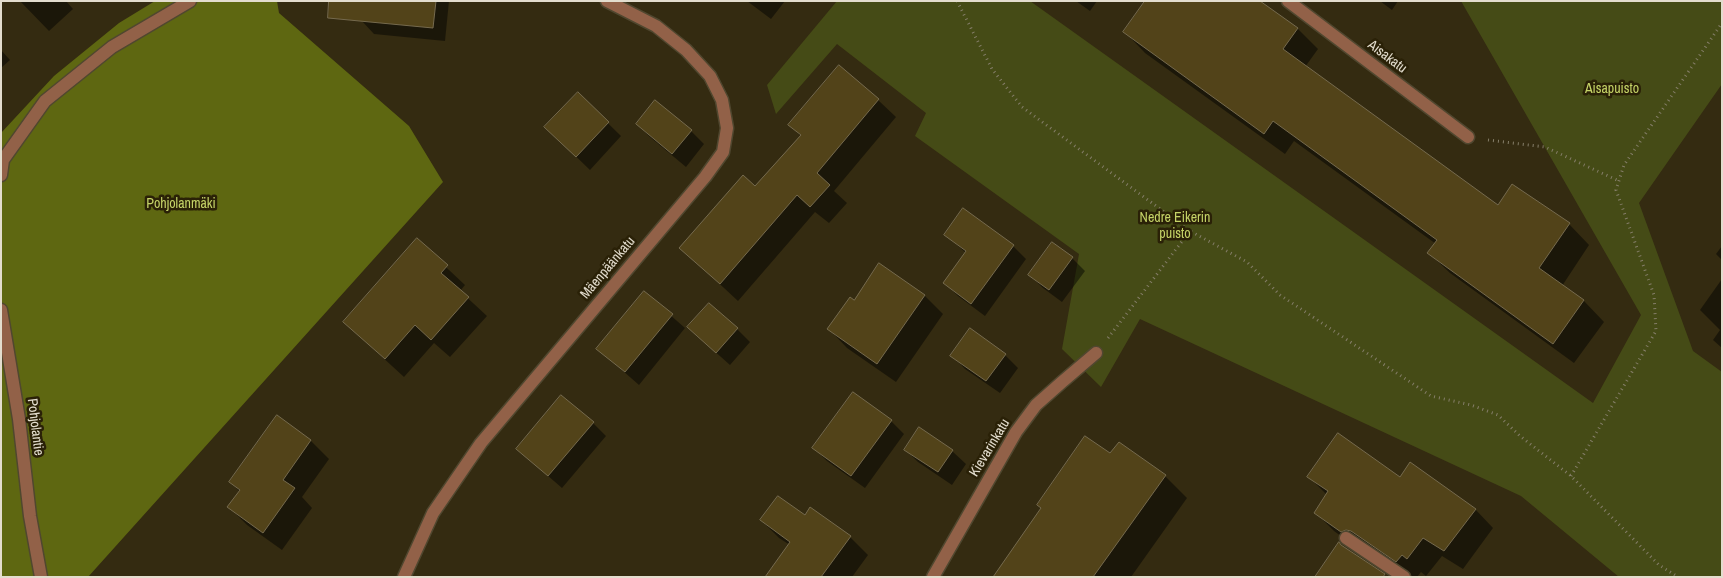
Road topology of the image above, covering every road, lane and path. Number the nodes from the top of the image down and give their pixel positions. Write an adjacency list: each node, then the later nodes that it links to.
1 (190, 1): 7 (street)
2 (608, 1): 15 (street, Mäenpäänkatu)
3 (957, 1): 9 (path)
4 (1288, 1): 6 (street, Aisakatu)
5 (1722, 23): 8 (path)
6 (1468, 137): 8 (path)
7 (1, 175)
8 (1619, 181): 12 (path)
9 (1190, 231): 11 (path); 12 (path)
10 (1, 310): 14 (street, Pohjolantie)
11 (1096, 353): 16 (street, Kievarinkatu)
12 (1571, 476): 18 (path)
13 (1346, 538): 17 (street)
14 (41, 577)
15 (404, 577)
16 (933, 577)
17 (1404, 577)
18 (1678, 577)

